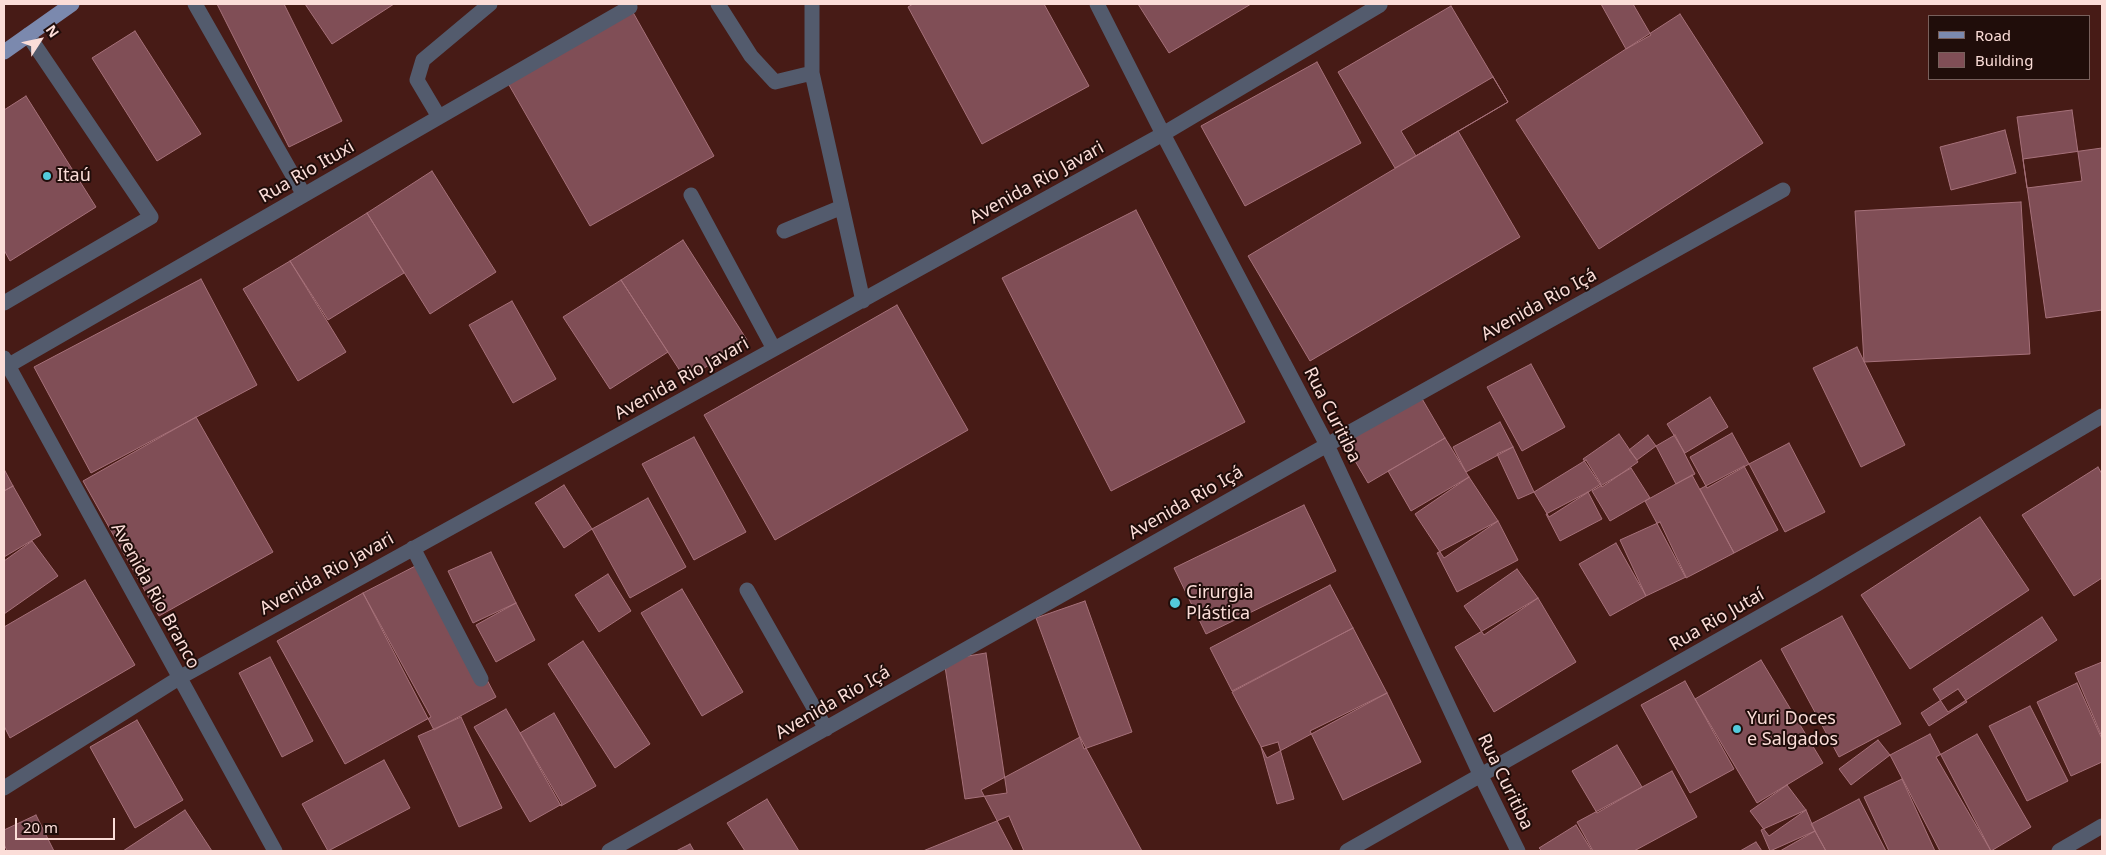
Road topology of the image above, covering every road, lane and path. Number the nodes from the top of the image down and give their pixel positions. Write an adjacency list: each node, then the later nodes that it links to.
1 (72, 4): 9 (main road)
2 (195, 4): 15 (street)
3 (490, 4): 12 (street)
4 (718, 4): 11 (street)
5 (812, 4): 11 (street)
6 (1097, 4): 13 (street, Rua Curitiba)
7 (1380, 5): 13 (street, Avenida Rio Javari)
8 (630, 8): 12 (street, Rua Rio Ituxi)
9 (28, 35): 10 (main road); 20 (street)
10 (4, 52)
11 (812, 73): 17 (street)
12 (439, 117): 15 (street, Rua Rio Ituxi)
13 (1163, 134): 19 (street, Avenida Rio Javari); 24 (street, Rua Curitiba)
14 (1783, 190): 24 (street, Avenida Rio Içá)
15 (304, 195): 22 (street, Rua Rio Ituxi)
16 (691, 195): 21 (street)
17 (842, 207): 18 (street); 19 (street)
18 (784, 232)
19 (863, 301): 21 (street, Avenida Rio Javari)
20 (4, 303)
21 (774, 350): 25 (street, Avenida Rio Javari)
22 (5, 364): 27 (street, Avenida Rio Branco)
23 (2102, 416): 30 (street, Rua Rio Jutaí)
24 (1327, 445): 29 (street, Avenida Rio Içá); 30 (street, Rua Curitiba)
25 (413, 548): 27 (street, Avenida Rio Javari); 28 (street)
26 (747, 590): 29 (street)
27 (178, 678): 31 (street, Avenida Rio Javari); 33 (street, Avenida Rio Branco)
28 (481, 679)
29 (826, 729): 34 (street, Avenida Rio Içá)
30 (1481, 776): 35 (street, Rua Rio Jutaí); 36 (street, Rua Curitiba)
31 (4, 788)
32 (2102, 826): 37 (street)
33 (275, 851)
34 (609, 851)
35 (1347, 851)
36 (1518, 851)
37 (2059, 851)

